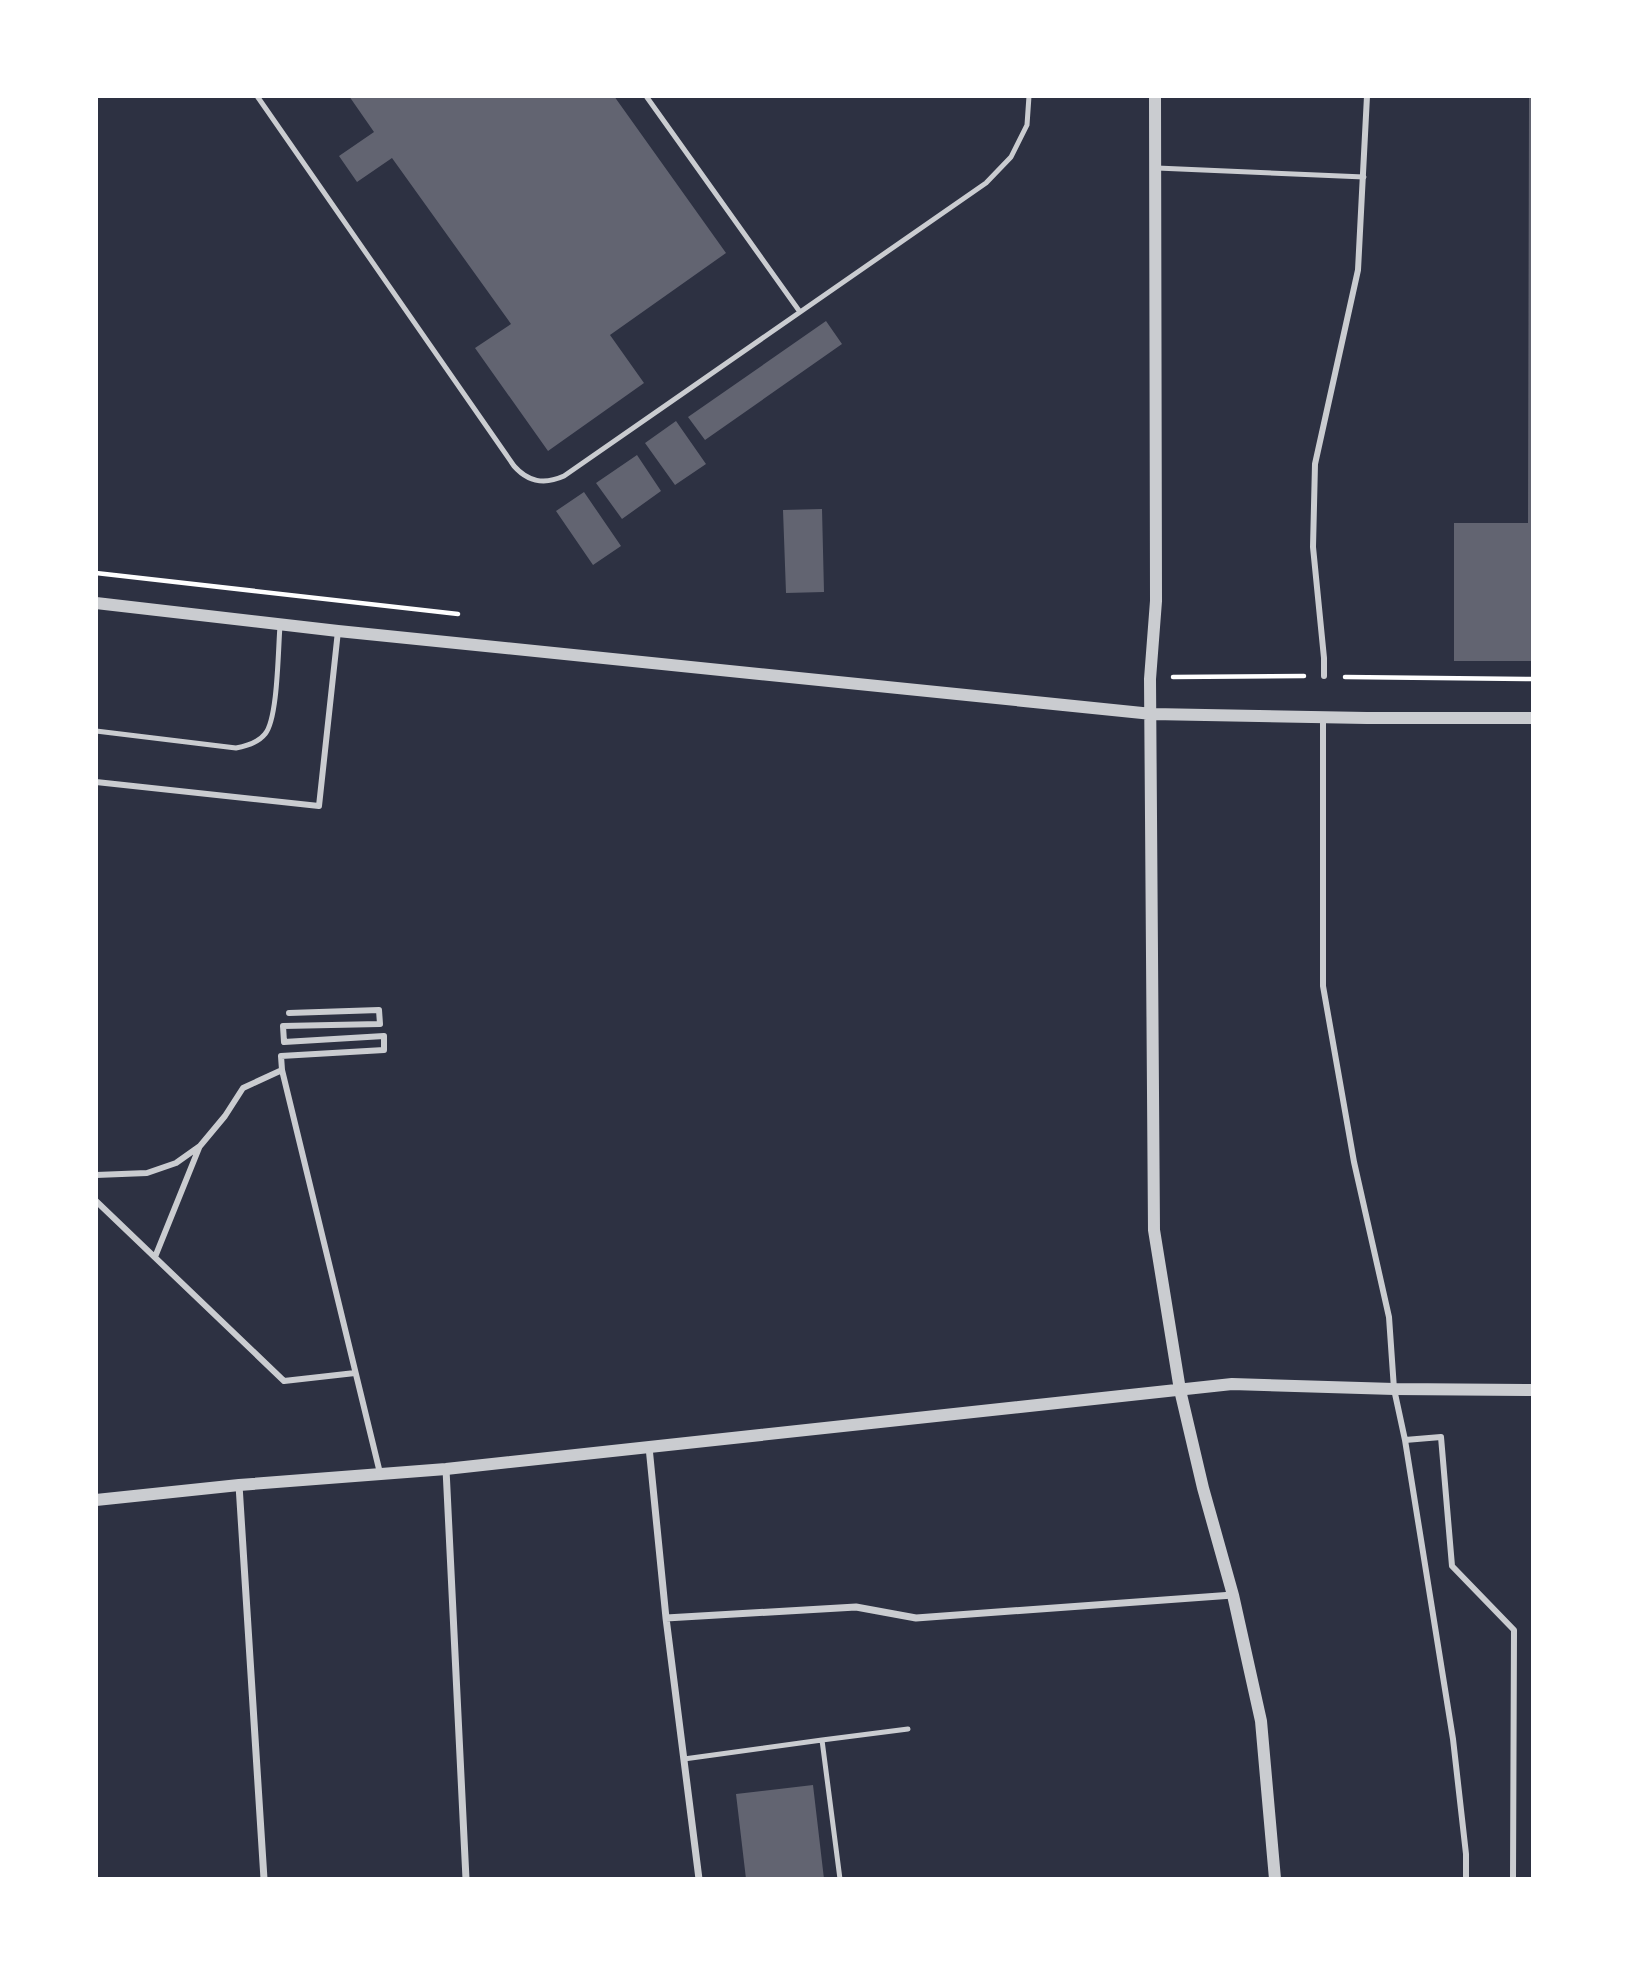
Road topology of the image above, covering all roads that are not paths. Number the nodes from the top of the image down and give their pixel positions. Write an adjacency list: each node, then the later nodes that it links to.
1 (257, 96): 8 (lane)
2 (646, 96): 8 (lane)
3 (1029, 96): 8 (lane)
4 (1155, 96): 6 (street)
5 (1367, 96): 7 (street)
6 (1154, 167): 7 (lane); 13 (street)
7 (1364, 177): 12 (street)
8 (800, 312)
9 (96, 603): 10 (street)
10 (281, 625): 11 (street); 16 (lane)
11 (338, 631): 13 (street); 17 (street)
12 (1324, 676)
13 (1152, 714): 14 (street); 26 (street)
14 (1323, 717): 15 (street); 25 (street)
15 (1533, 718)
16 (96, 731)
17 (96, 782)
18 (289, 1013): 19 (street)
19 (282, 1070): 20 (street); 24 (street)
20 (200, 1146): 21 (street); 23 (street)
21 (96, 1175)
22 (96, 1200): 23 (street)
23 (156, 1257): 24 (street)
24 (355, 1373): 31 (street)
25 (1394, 1389): 26 (street); 27 (street); 28 (street)
26 (1180, 1390): 29 (street); 34 (street)
27 (1533, 1390)
28 (1405, 1440): 44 (street); 45 (street)
29 (649, 1447): 30 (street); 35 (street)
30 (446, 1469): 31 (street); 40 (street)
31 (380, 1474): 32 (street)
32 (239, 1485): 33 (street); 39 (street)
33 (96, 1500)
34 (1233, 1595): 35 (street); 43 (street)
35 (666, 1618): 38 (street)
36 (908, 1729): 37 (lane)
37 (822, 1740): 38 (lane); 42 (lane)
38 (684, 1759): 41 (street)
39 (264, 1879)
40 (466, 1879)
41 (699, 1879)
42 (840, 1879)
43 (1275, 1879)
44 (1466, 1879)
45 (1513, 1879)

